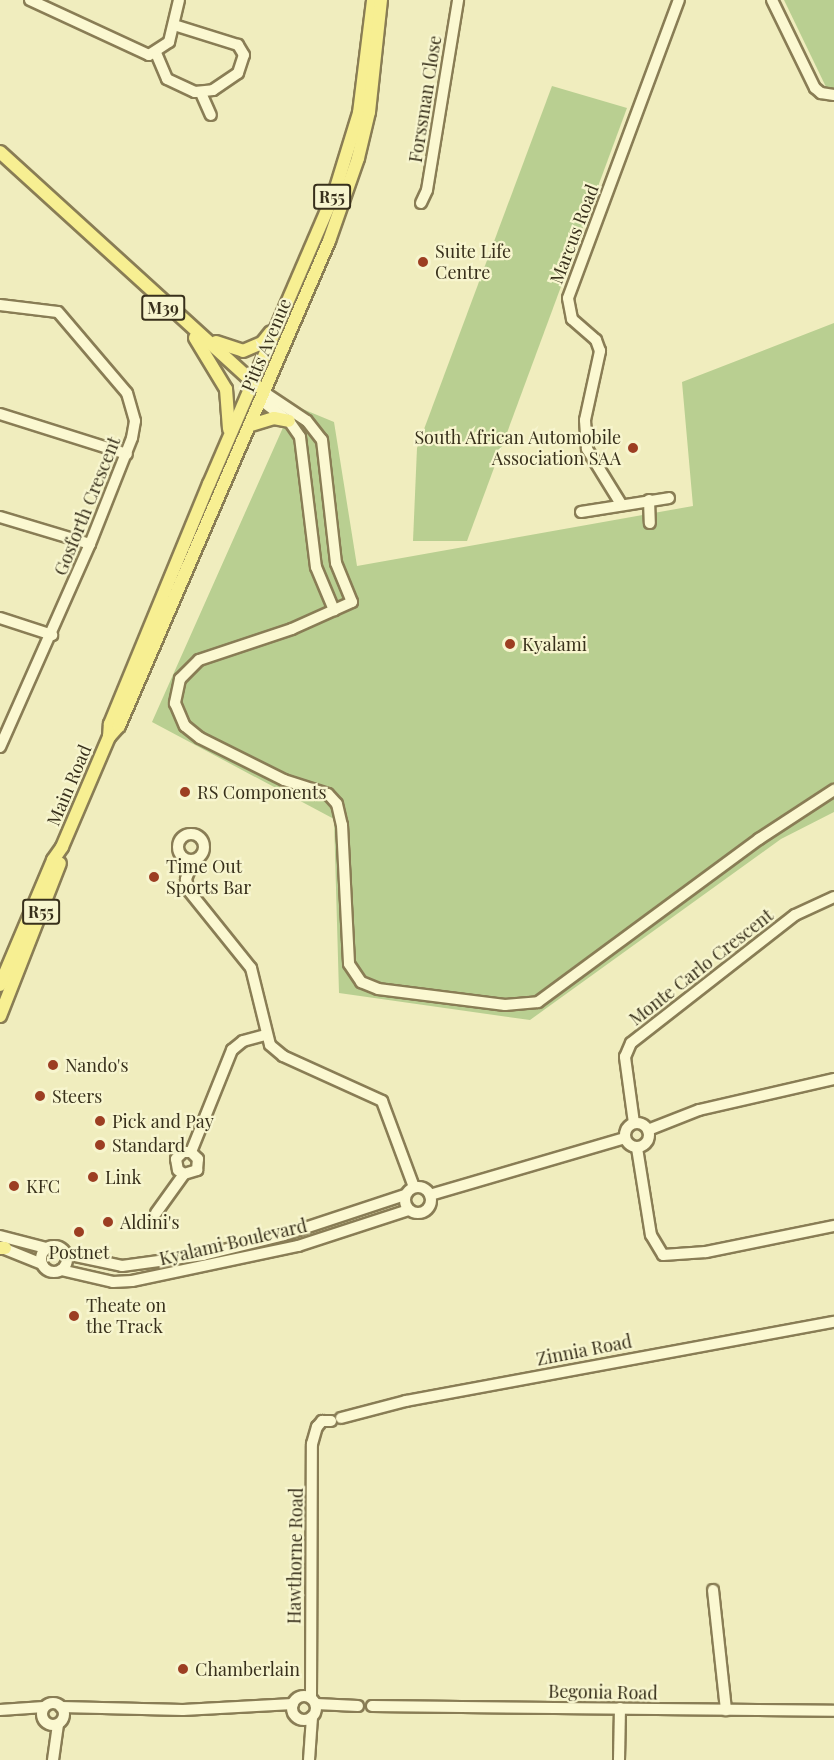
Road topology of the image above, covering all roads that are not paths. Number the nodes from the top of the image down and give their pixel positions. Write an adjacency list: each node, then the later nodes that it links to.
1 (30, 0): 9 (street)
2 (179, 0): 8 (street)
3 (372, 0): 16 (main road, Pitts Avenue / R55)
4 (381, 0): 19 (main road, Pitts Avenue / R55)
5 (458, 0): 14 (street, Forssman Close)
6 (679, 0): 27 (street, Marcus Road)
7 (772, 0): 11 (street)
8 (174, 25): 9 (street); 10 (street)
9 (156, 53): 10 (street)
10 (201, 93): 12 (street)
11 (834, 95)
12 (211, 115)
13 (0, 152): 17 (main road, M39)
14 (421, 203)
15 (0, 305): 24 (street, Gosforth Crescent)
16 (279, 323): 17 (main road); 18 (main road, Pitts Avenue / R55)
17 (197, 335): 18 (main road, M39); 23 (main road)
18 (251, 387): 19 (main road, M39); 23 (main road, Pitts Avenue / R55)
19 (263, 397): 21 (street); 22 (main road, Pitts Avenue / R55); 32 (street)
20 (0, 414): 24 (street)
21 (289, 421): 22 (main road); 32 (street)
22 (251, 425): 35 (main road, Pitts Avenue / R55)
23 (229, 434): 35 (main road, Pitts Avenue / R55)
24 (127, 454): 31 (street, Gosforth Crescent)
25 (669, 498): 26 (street)
26 (649, 500): 27 (street); 30 (street)
27 (621, 504): 28 (street)
28 (581, 512)
29 (0, 517): 31 (street)
30 (650, 523)
31 (90, 544): 34 (street, Gosforth Crescent)
32 (334, 610): 38 (street)
33 (0, 618): 34 (street)
34 (52, 634): 36 (street, Gosforth Crescent)
35 (130, 687): 39 (main road, Main Road / R55)
36 (5, 726): 37 (street, Gosforth Crescent)
37 (0, 747)
38 (834, 790)
39 (62, 847): 42 (main road, Main Road / R55); 43 (main road, Main Road / R55)
40 (194, 860): 44 (street)
41 (834, 897): 46 (street, Monte Carlo Crescent)
42 (0, 986)
43 (0, 1016)
44 (266, 1035): 50 (street); 52 (street)
45 (834, 1079): 47 (street)
46 (634, 1124): 47 (street); 48 (street)
47 (648, 1131): 49 (street)
48 (625, 1138): 49 (street); 54 (street)
49 (638, 1148): 57 (street)
50 (191, 1152): 51 (street); 51 (street)
51 (184, 1174): 56 (street)
52 (414, 1187): 53 (street); 54 (street)
53 (405, 1195): 55 (street); 61 (street, Kyalami Boulevard)
54 (430, 1195): 55 (street)
55 (409, 1210): 63 (street, Kyalami Boulevard)
56 (156, 1213)
57 (834, 1226)
58 (0, 1236): 60 (street, Kyalami Boulevard)
59 (2, 1248): 62 (street, Kyalami Boulevard)
60 (46, 1248): 61 (street, Kyalami Boulevard); 62 (street)
61 (66, 1254): 63 (street)
62 (42, 1264): 63 (street, Kyalami Boulevard)
63 (61, 1270)
64 (834, 1322): 65 (street, Zinnia Road)
65 (314, 1432): 67 (street, Hawthorne Road)
66 (713, 1590): 72 (street)
67 (310, 1699): 68 (street); 74 (street); 74 (street)
68 (358, 1706)
69 (372, 1706): 70 (street, Begonia Road)
70 (620, 1708): 72 (street, Begonia Road); 78 (street)
71 (6, 1710): 75 (street)
72 (726, 1710): 73 (street, Begonia Road)
73 (834, 1711)
74 (299, 1713): 75 (street); 77 (street)
75 (53, 1716): 76 (street)
76 (53, 1760)
77 (309, 1760)
78 (619, 1760)

